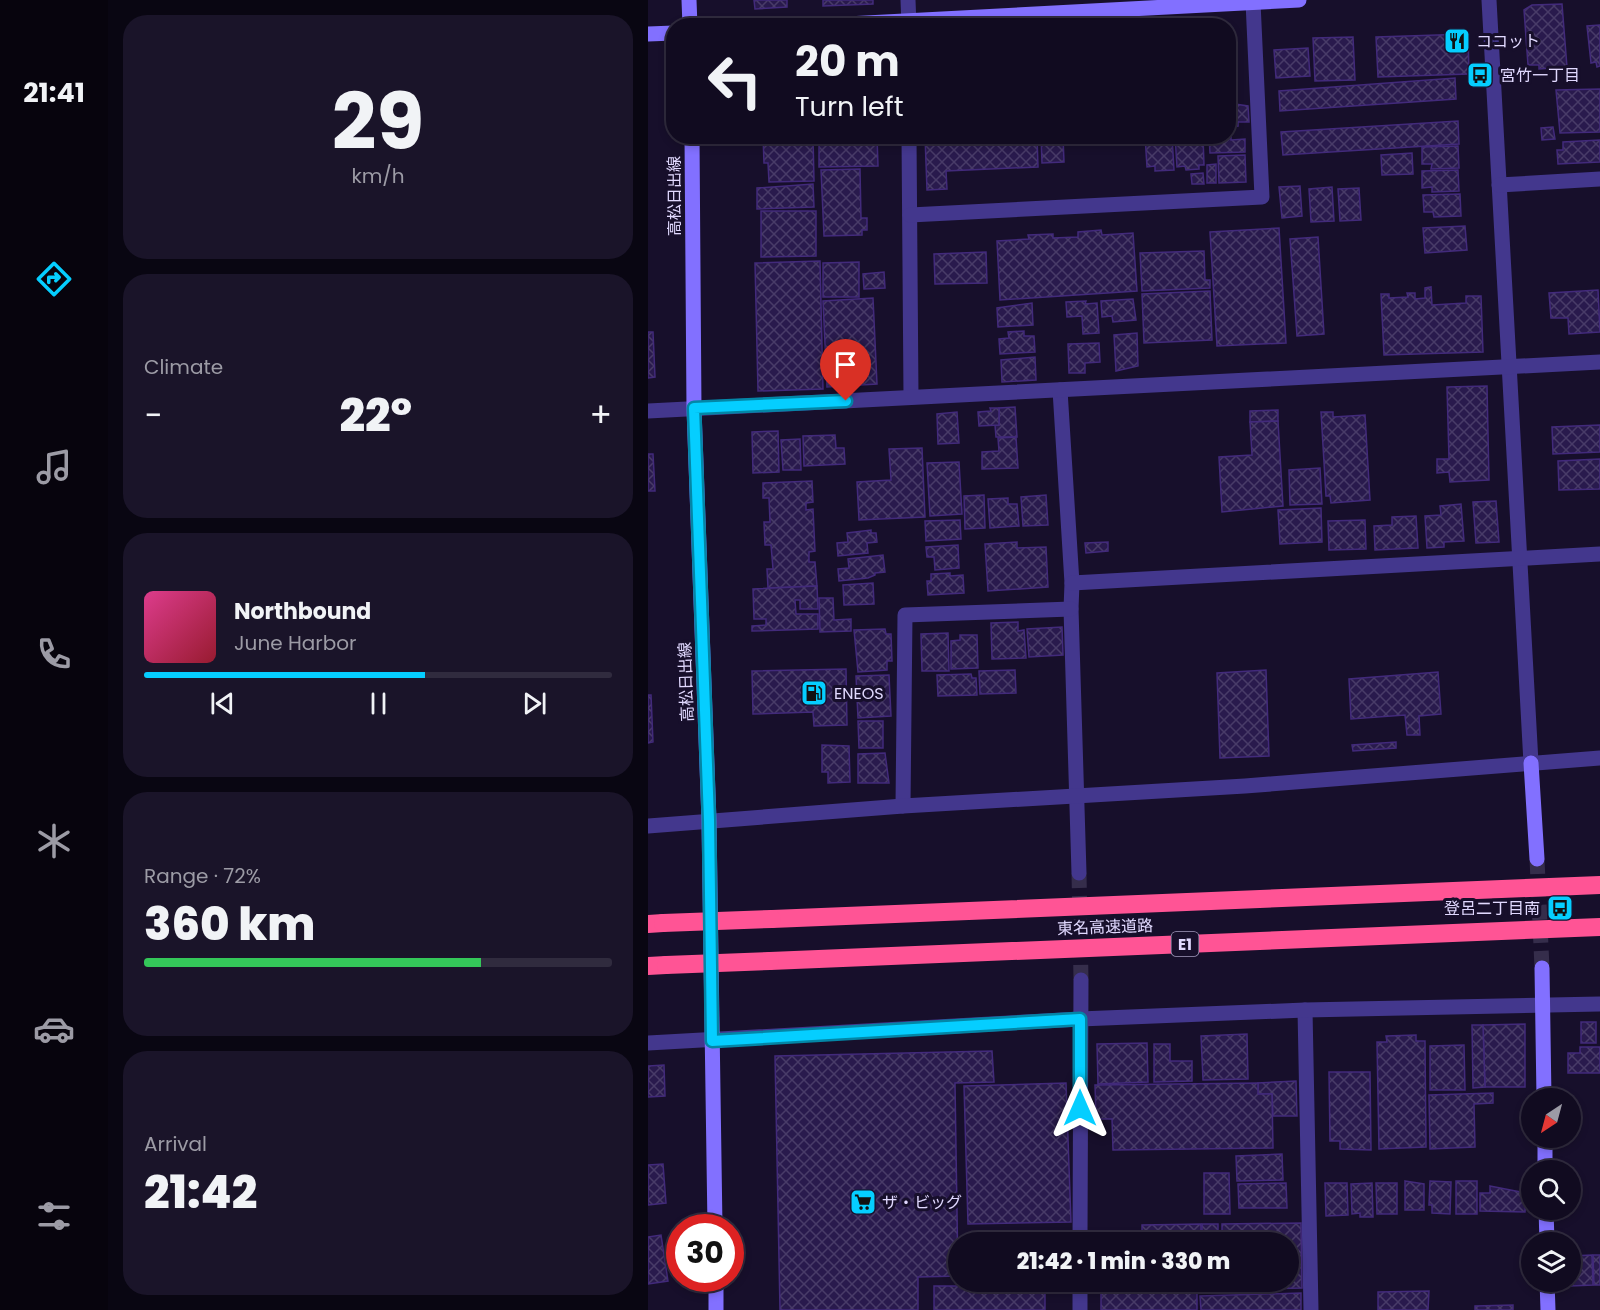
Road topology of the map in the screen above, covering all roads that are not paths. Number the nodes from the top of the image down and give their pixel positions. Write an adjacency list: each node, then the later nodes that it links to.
1 (689, 0): 6 (main road)
2 (908, 0): 7 (street)
3 (1299, 0): 5 (main road)
4 (1489, 0): 14 (street)
5 (1253, 2): 8 (main road); 15 (street)
6 (690, 18)
7 (909, 18)
8 (991, 18)
9 (666, 33): 10 (main road)
10 (648, 34)
11 (692, 144): 20 (main road, 高松日出線)
12 (909, 144): 15 (street)
13 (1600, 179): 14 (street)
14 (1499, 185): 17 (street)
15 (910, 215): 19 (street)
16 (1600, 362): 17 (street)
17 (1508, 367): 18 (street); 23 (street)
18 (1060, 390): 19 (street); 24 (street)
19 (911, 397): 20 (street)
20 (694, 408): 21 (street); 30 (main road, 高松日出線)
21 (648, 411)
22 (1600, 554): 23 (street)
23 (1519, 558): 24 (street); 27 (street)
24 (1072, 583): 25 (street)
25 (1071, 609): 28 (street); 29 (street)
26 (1600, 759): 27 (street)
27 (1531, 763): 28 (street); 32 (main road)
28 (1076, 797): 29 (street); 33 (street)
29 (903, 806): 30 (street)
30 (709, 820): 31 (street); 44 (main road, 高松日出線)
31 (648, 826)
32 (1538, 860)
33 (1080, 873)
34 (1600, 885): 35 (highway, 東名高速道路, bridge)
35 (656, 924)
36 (1600, 927): 37 (highway, 東名高速道路 / E1, bridge)
37 (657, 966)
38 (1542, 968): 40 (main road)
39 (1081, 980): 43 (street)
40 (1542, 1004): 41 (street); 42 (street); 46 (main road)
41 (1600, 1004)
42 (1305, 1010): 43 (street); 54 (street)
43 (1080, 1019): 44 (street); 48 (street)
44 (712, 1041): 45 (street); 47 (main road, 高松日出線)
45 (648, 1043)
46 (1544, 1088)
47 (715, 1214)
48 (1080, 1232)
49 (716, 1292): 52 (main road)
50 (1080, 1292): 53 (street)
51 (1547, 1292): 55 (main road)
52 (716, 1310)
53 (1080, 1310)
54 (1311, 1310)
55 (1548, 1310)

